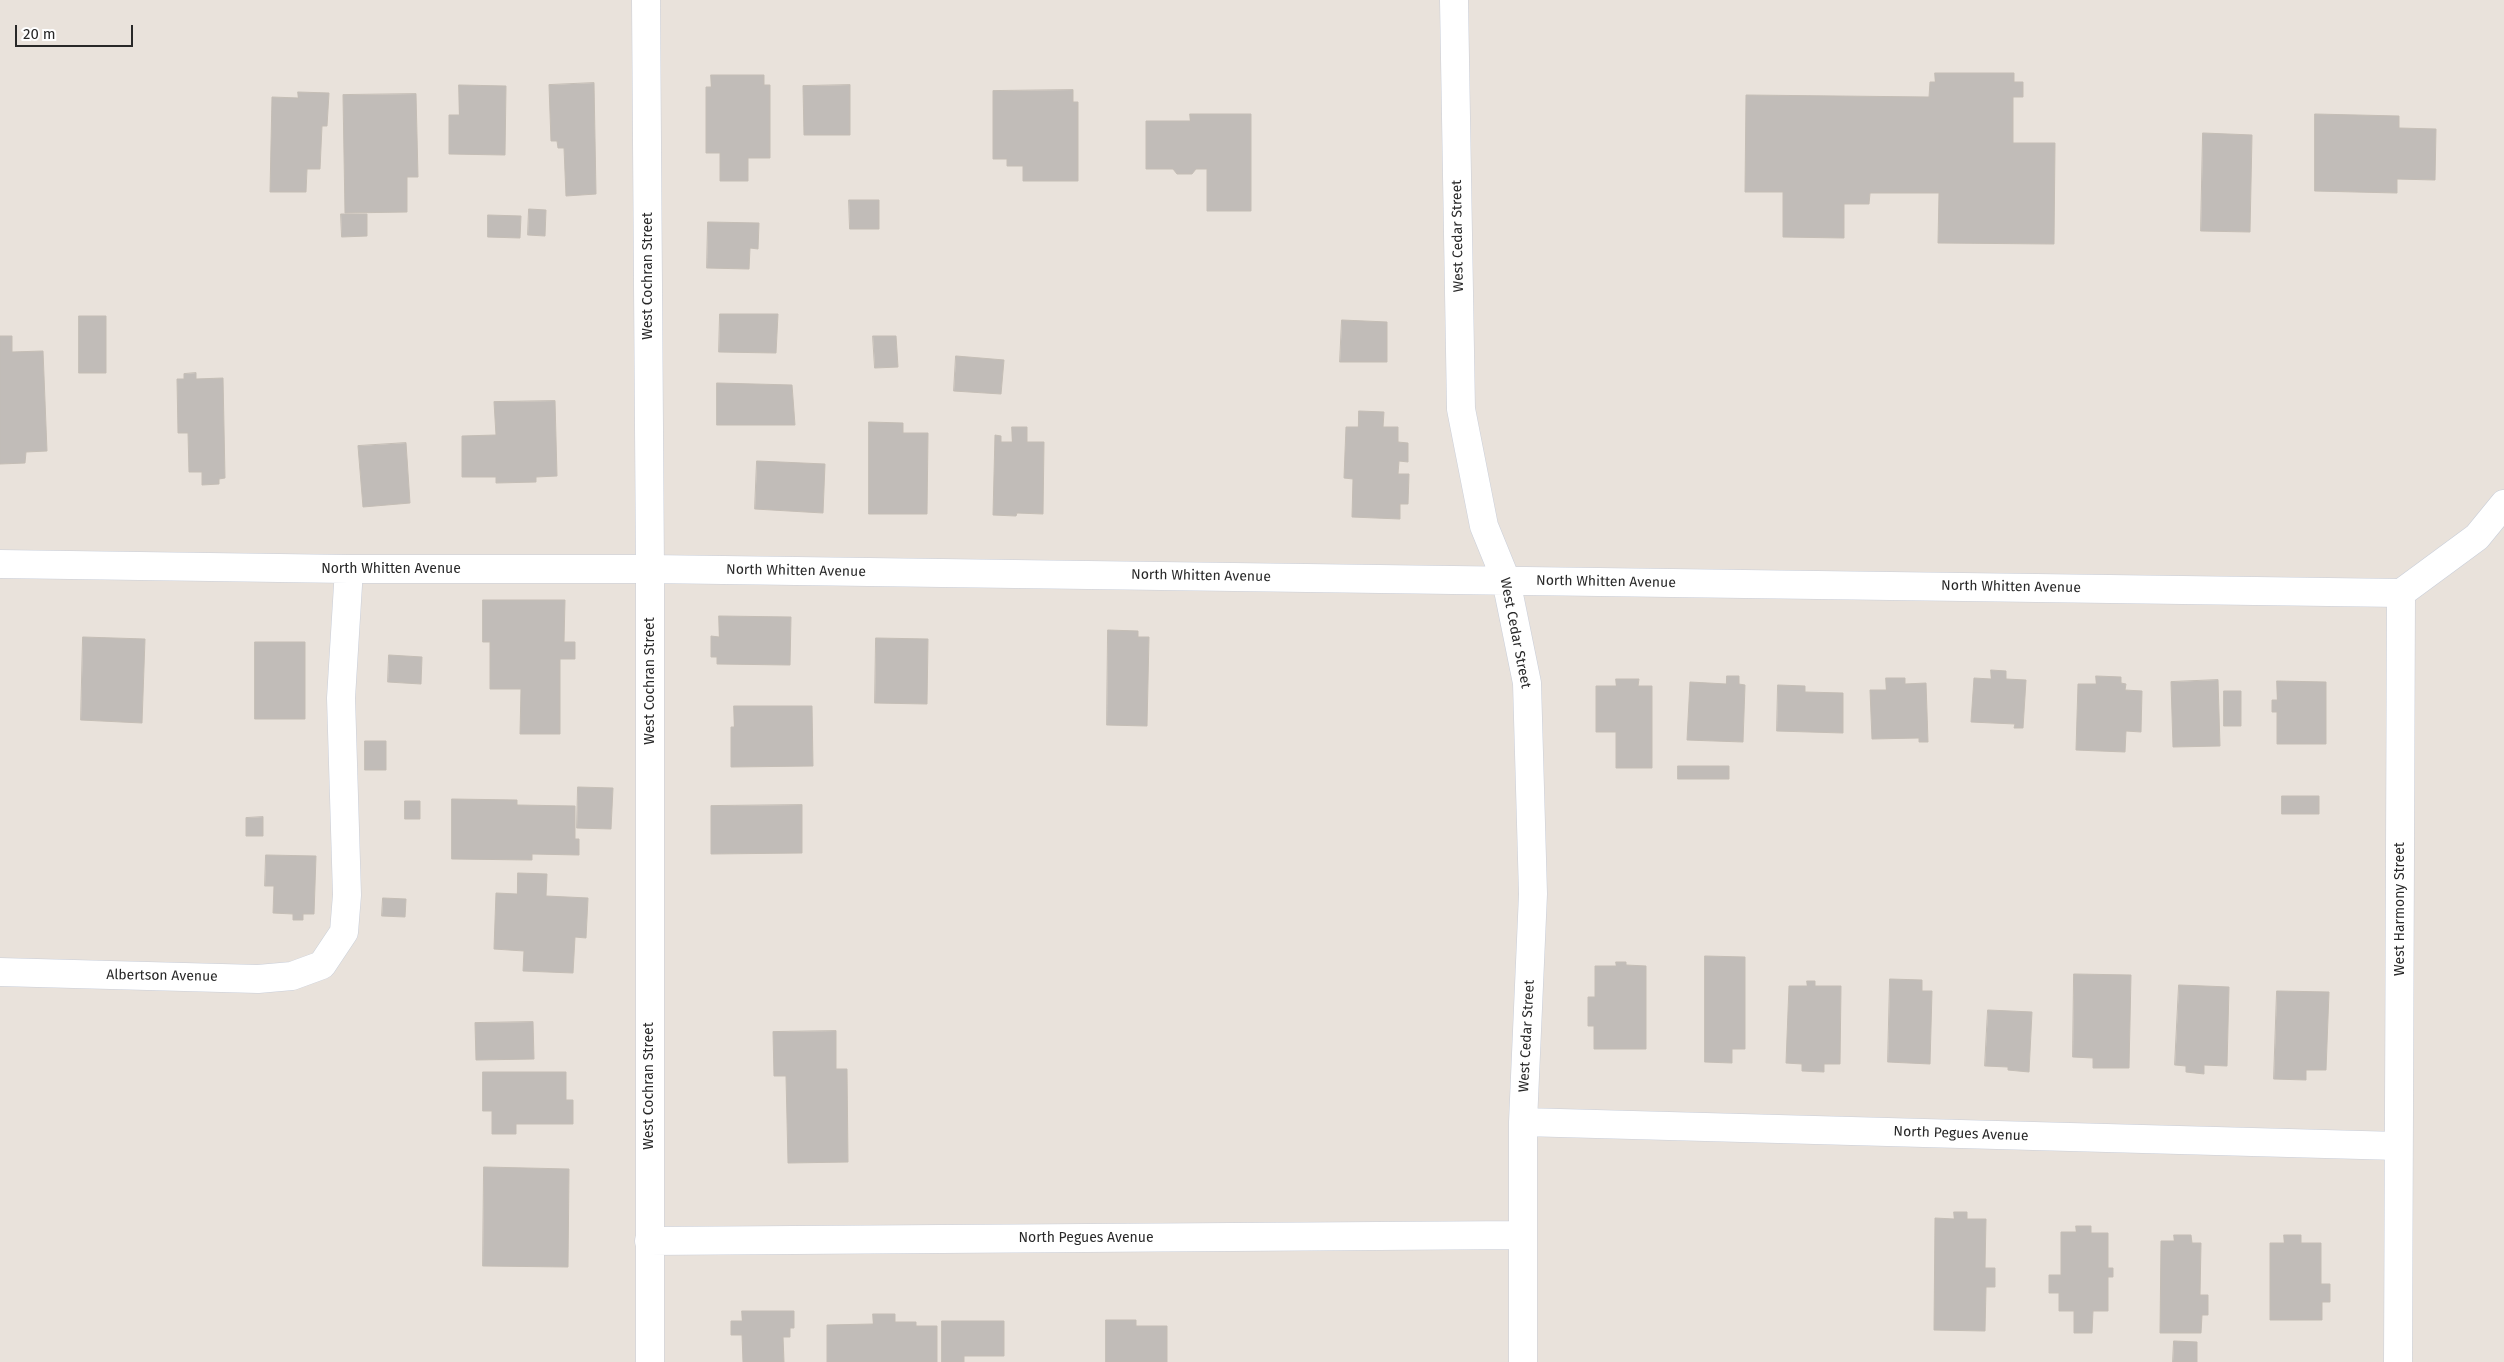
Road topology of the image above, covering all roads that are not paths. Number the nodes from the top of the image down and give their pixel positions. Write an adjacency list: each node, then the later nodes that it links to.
1 (646, 0): 6 (street, West Cochran Street)
2 (1454, 0): 7 (street, West Cedar Street)
3 (2504, 504): 8 (street)
4 (0, 564): 5 (street, North Whitten Avenue)
5 (349, 569): 6 (street, North Whitten Avenue); 9 (street, Albertson Avenue)
6 (650, 569): 7 (street, North Whitten Avenue); 13 (street, West Cochran Street)
7 (1506, 580): 8 (street, North Whitten Avenue); 10 (street, West Cedar Street)
8 (2402, 593): 11 (street, West Harmony Street)
9 (0, 972)
10 (1523, 1122): 11 (street, North Pegues Avenue); 12 (street, West Cedar Street)
11 (2398, 1146): 16 (street, West Harmony Street)
12 (1523, 1235): 13 (street, North Pegues Avenue); 15 (street, West Cedar Street)
13 (649, 1241): 14 (street, West Cochran Street)
14 (650, 1362)
15 (1523, 1362)
16 (2398, 1362)

